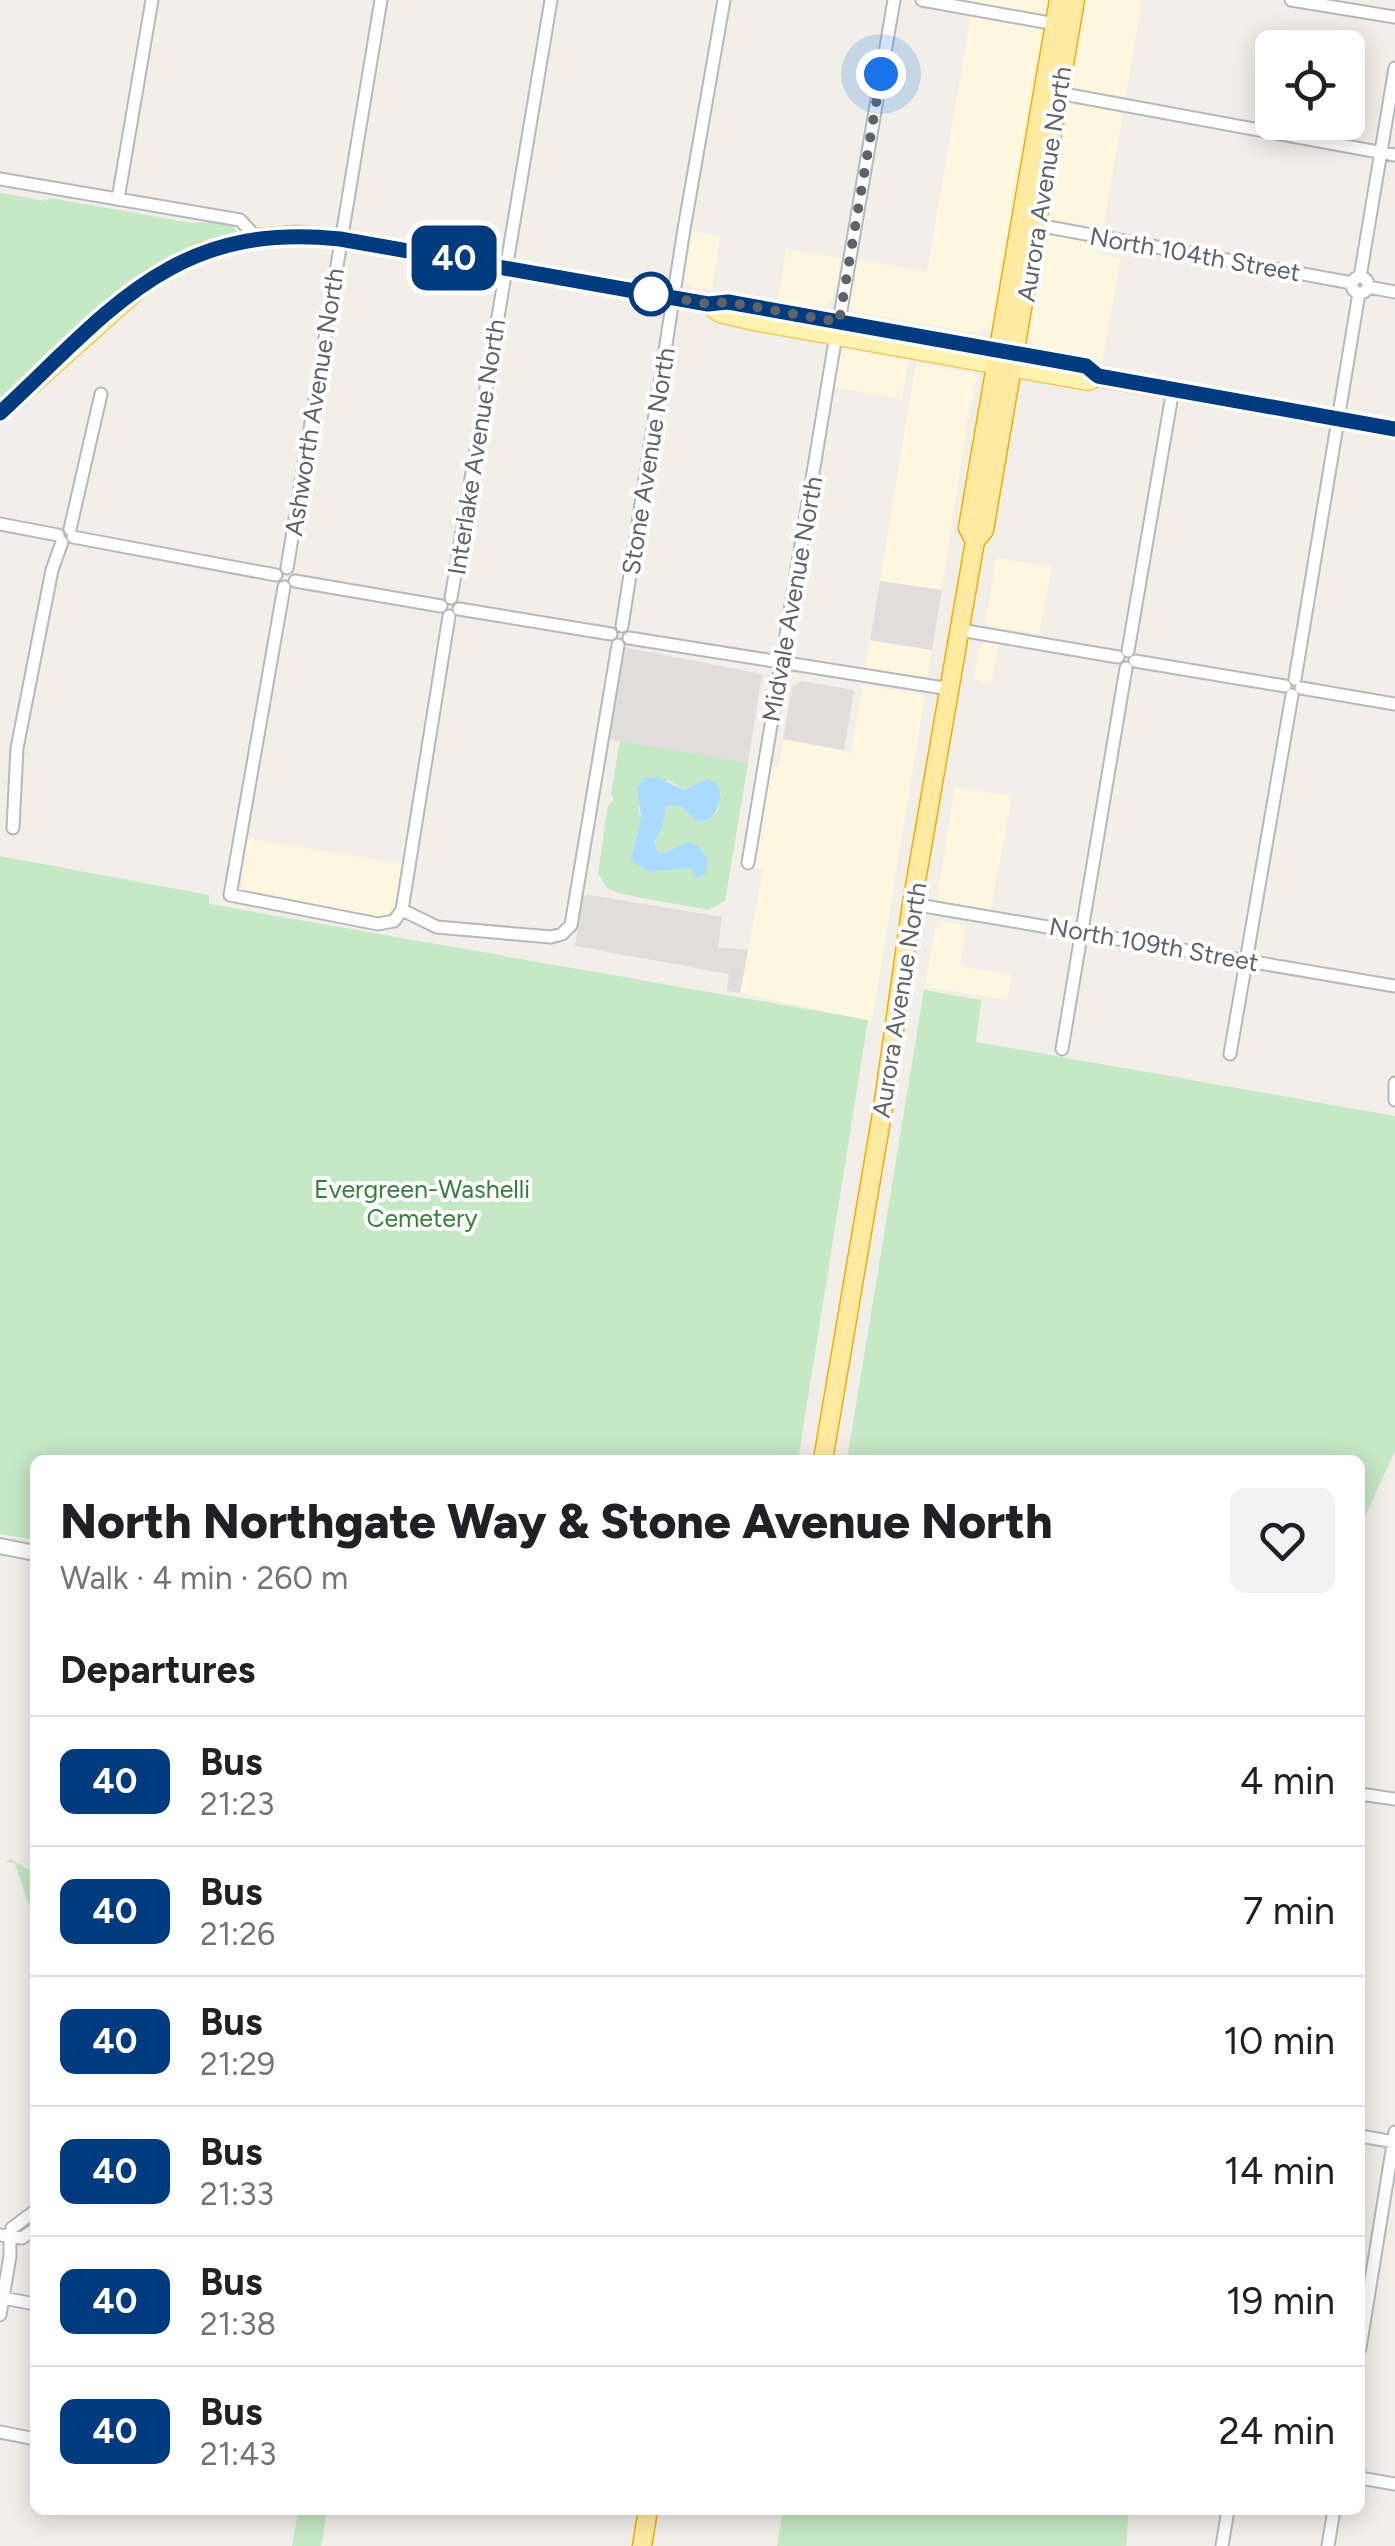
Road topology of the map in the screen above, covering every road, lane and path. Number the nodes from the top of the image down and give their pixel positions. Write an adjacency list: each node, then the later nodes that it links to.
1 (152, 0): 17 (street)
2 (380, 0): 20 (street, Ashworth Avenue North)
3 (551, 0): 21 (street, Interlake Avenue North)
4 (724, 0): 24 (street, Stone Avenue North)
5 (894, 0): 25 (street, Midvale Avenue North)
6 (922, 0): 11 (street)
7 (1059, 0): 11 (highway, Aurora Avenue North)
8 (1075, 0): 13 (highway, Aurora Avenue North)
9 (1291, 0): 10 (street)
10 (1395, 17)
11 (1055, 24): 26 (highway, Aurora Avenue North)
12 (1395, 68): 14 (street)
13 (1058, 94): 14 (street); 18 (highway, Aurora Avenue North)
14 (1380, 152): 15 (street); 22 (street)
15 (1395, 155)
16 (0, 178): 17 (street)
17 (118, 199): 19 (street)
18 (1038, 225): 22 (street, North 104th Street); 26 (highway, Aurora Avenue North)
19 (257, 238): 20 (main road); 29 (main road)
20 (340, 239): 21 (main road); 34 (street, Ashworth Avenue North)
21 (506, 268): 24 (main road); 36 (street, Interlake Avenue North)
22 (1360, 285): 23 (street, North 104th Street); 30 (street)
23 (1395, 292)
24 (673, 298): 25 (main road); 38 (street, Stone Avenue North)
25 (838, 328): 26 (main road); 40 (street, Midvale Avenue North)
26 (1004, 359): 27 (main road); 37 (highway, Aurora Avenue North)
27 (1173, 389): 30 (main road); 39 (street)
28 (101, 394): 33 (street)
29 (0, 413)
30 (1338, 419): 31 (main road); 41 (street)
31 (1395, 429)
32 (0, 524): 33 (street)
33 (66, 536): 34 (street); 44 (street)
34 (281, 572): 35 (street)
35 (289, 584): 36 (street); 47 (street)
36 (450, 607): 38 (street); 47 (street, Interlake Avenue North)
37 (960, 630): 39 (street); 42 (highway, Aurora Avenue North)
38 (620, 636): 40 (street); 47 (street, Stone Avenue North)
39 (1127, 659): 41 (street); 48 (street)
40 (780, 664): 42 (street); 45 (street, Midvale Avenue North)
41 (1293, 687): 43 (street); 49 (street)
42 (950, 689): 46 (highway, Aurora Avenue North)
43 (1395, 704)
44 (12, 828)
45 (748, 862)
46 (912, 904): 48 (street, North 109th Street); 55 (highway, Aurora Avenue North)
47 (402, 910)
48 (1080, 932): 49 (street, North 109th Street); 51 (street)
49 (1245, 960): 50 (street, North 109th Street); 52 (street)
50 (1395, 986)
51 (1062, 1049)
52 (1230, 1054)
53 (1395, 1083): 54 (street)
54 (1395, 1100)
55 (824, 1455)
56 (0, 1546): 57 (street)
57 (30, 1552)
58 (1365, 1795): 59 (street)
59 (1395, 1800)
60 (1365, 2136): 61 (street)
61 (1394, 2138): 68 (street)
62 (30, 2215): 64 (street)
63 (30, 2232): 64 (street)
64 (5, 2235): 65 (street)
65 (3, 2298): 66 (street); 67 (street)
66 (30, 2303)
67 (0, 2315)
68 (1365, 2317)
69 (0, 2432): 70 (street)
70 (30, 2437)
71 (1365, 2479): 72 (street)
72 (1395, 2484)
73 (647, 2515): 76 (highway)
74 (1227, 2515): 77 (street)
75 (1333, 2515): 78 (street)
76 (642, 2546)
77 (1222, 2546)
78 (1328, 2546)

